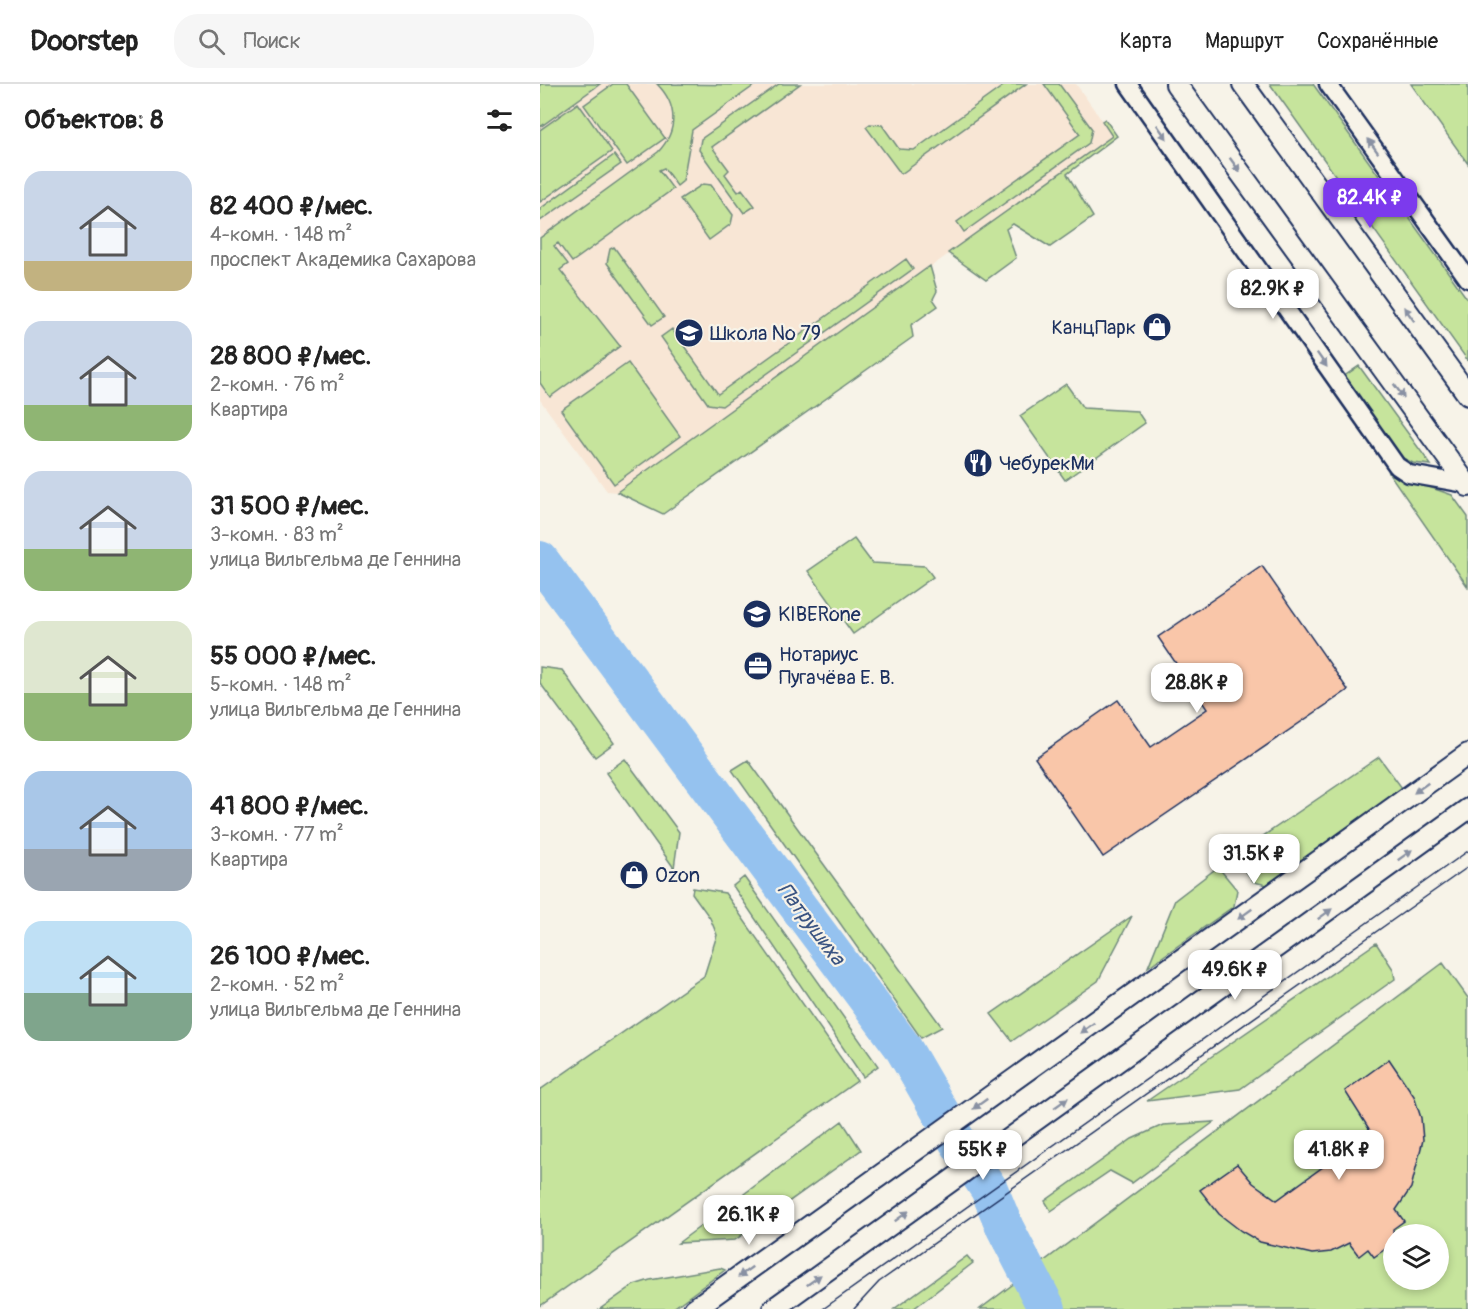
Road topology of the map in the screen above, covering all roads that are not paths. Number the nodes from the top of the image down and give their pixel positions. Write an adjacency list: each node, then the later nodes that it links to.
1 (1128, 84): 7 (street, one-way to 7)
2 (1176, 84): 7 (street, one-way to 7)
3 (1242, 84): 6 (street, one-way to 3)
4 (1328, 84): 5 (street, one-way to 4)
5 (1468, 279)
6 (1468, 395)
7 (1467, 485)
8 (1468, 754): 10 (street, one-way to 10)
9 (1468, 809): 11 (street, one-way to 9)
10 (694, 1309)
11 (773, 1309)

